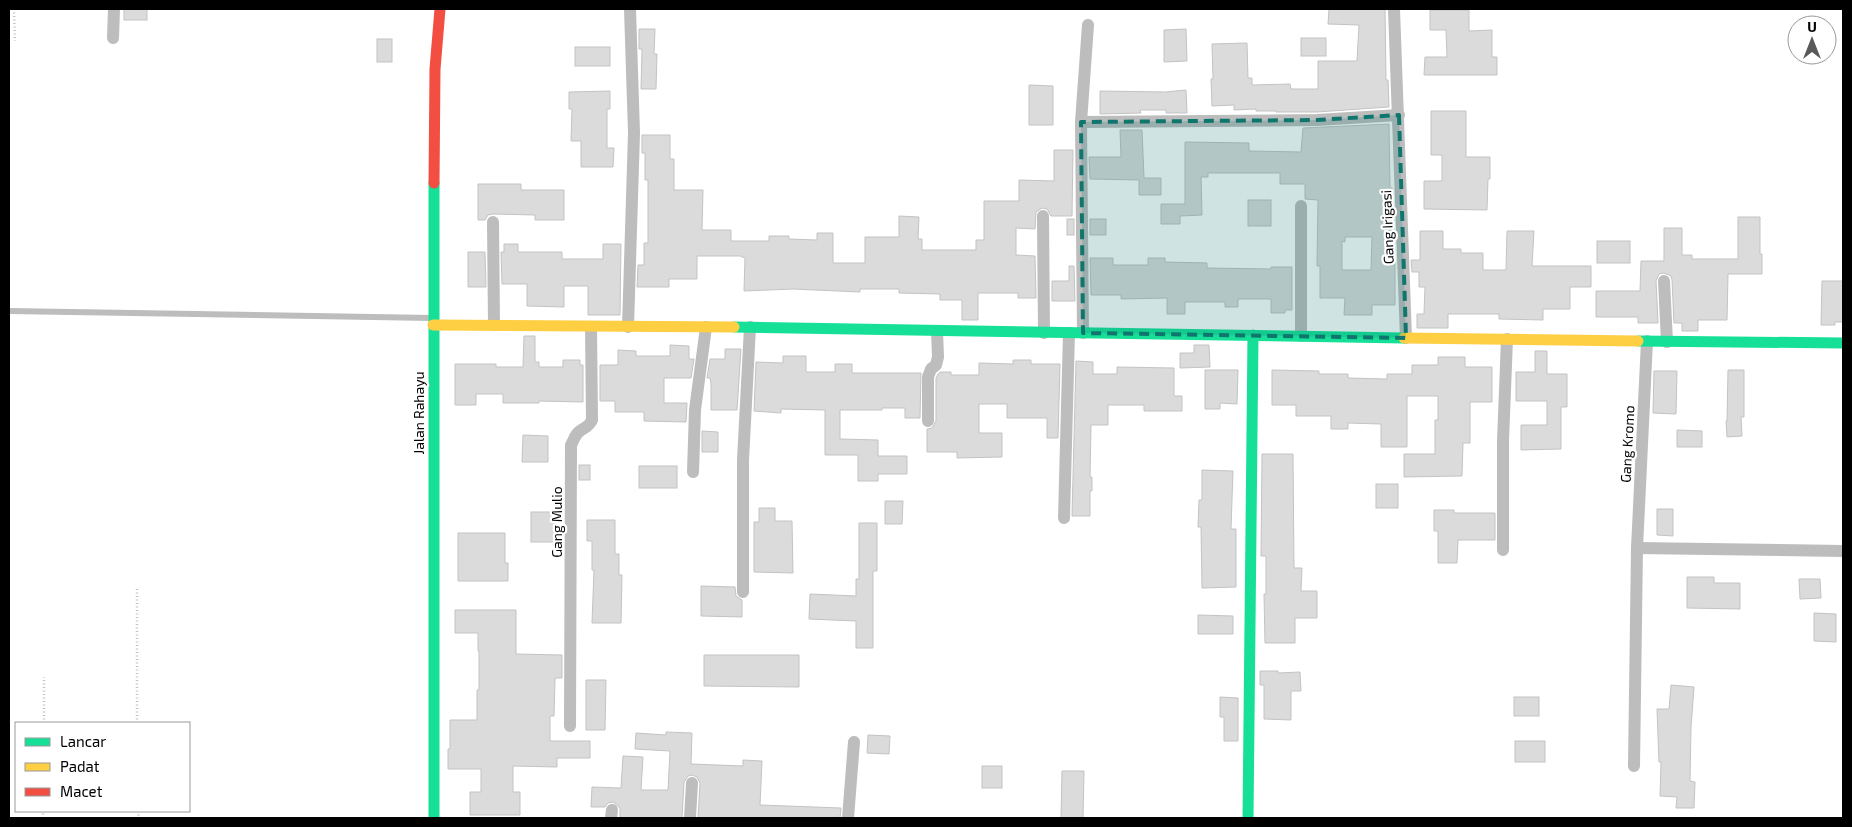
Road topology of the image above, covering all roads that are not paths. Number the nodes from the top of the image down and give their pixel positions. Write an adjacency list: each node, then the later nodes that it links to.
1 (114, 9): 6 (street)
2 (440, 9): 14 (street, Jalan Rahayu)
3 (630, 9): 17 (street)
4 (1394, 9): 7 (street, Gang Irigasi)
5 (1088, 25): 8 (street)
6 (113, 38)
7 (1399, 114): 8 (street); 26 (street, Gang Irigasi)
8 (1081, 122): 23 (street)
9 (1301, 206): 25 (street)
10 (1043, 216): 21 (street)
11 (493, 222): 15 (street)
12 (1664, 281): 29 (street)
13 (9, 311): 14 (lane)
14 (432, 322): 15 (street); 42 (street, Jalan Rahayu)
15 (494, 325): 16 (street)
16 (591, 327): 17 (street); 38 (street, Gang Mulio)
17 (628, 327): 18 (street)
18 (706, 327): 19 (street); 32 (street)
19 (750, 327): 20 (street); 37 (street)
20 (937, 331): 21 (street); 31 (street)
21 (1044, 333): 22 (street)
22 (1069, 333): 23 (street); 33 (street)
23 (1083, 333): 24 (street)
24 (1253, 335): 25 (street); 45 (street)
25 (1301, 336): 26 (street)
26 (1406, 338): 27 (street)
27 (1507, 339): 28 (street); 35 (street)
28 (1647, 341): 29 (street); 34 (street, Gang Kromo)
29 (1667, 342): 30 (street)
30 (1843, 343)
31 (928, 421)
32 (693, 472)
33 (1064, 518)
34 (1637, 548): 36 (street); 40 (street, Gang Kromo)
35 (1503, 550)
36 (1843, 551)
37 (743, 592)
38 (570, 726)
39 (854, 742): 44 (street)
40 (1634, 766)
41 (692, 783): 43 (street)
42 (434, 818)
43 (690, 818)
44 (848, 818)
45 (1248, 818)

